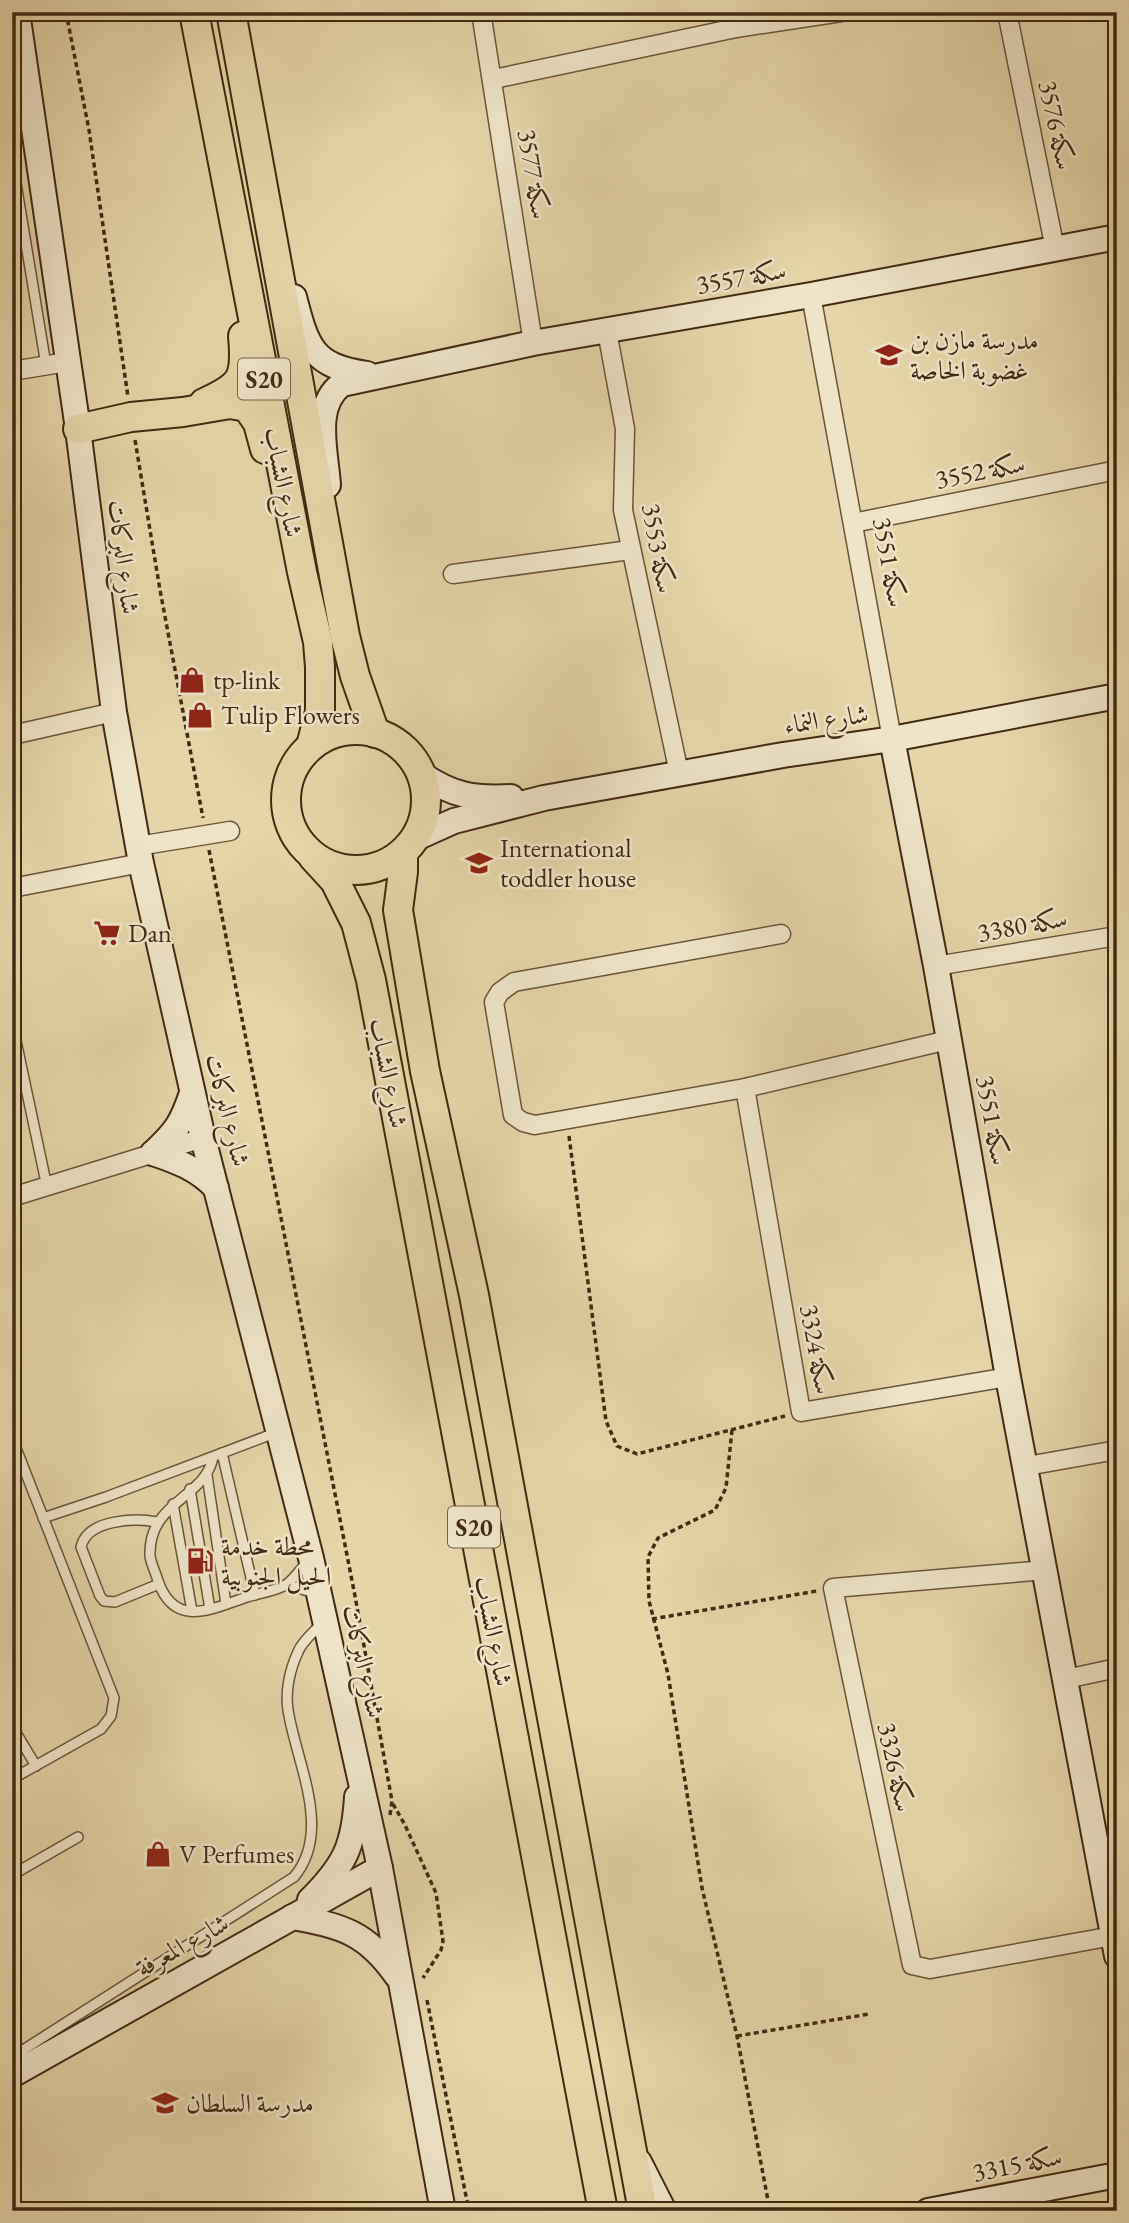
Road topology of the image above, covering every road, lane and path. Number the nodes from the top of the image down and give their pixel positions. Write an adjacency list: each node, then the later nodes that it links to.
1 (17, 12): 18 (street, شارع البركات)
2 (66, 12): 22 (path)
3 (194, 12): 12 (main road, شارع الشباب / S20)
4 (230, 12): 11 (main road, شارع الشباب / S20)
5 (481, 12): 9 (street, سكة 3577)
6 (841, 12): 8 (street)
7 (1007, 12): 14 (street, سكة 3576)
8 (734, 20): 9 (street)
9 (494, 79): 17 (street, سكة 3577)
10 (12, 159): 18 (lane)
11 (259, 160): 20 (street); 29 (main road, شارع الشباب / S20)
12 (231, 208): 21 (main road); 27 (main road, شارع الشباب / S20)
13 (1117, 237): 14 (street, سكة 3557)
14 (1055, 248): 15 (street, سكة 3557)
15 (811, 295): 16 (street, سكة 3557); 25 (street, سكة 3551)
16 (607, 331): 17 (street, سكة 3557); 26 (street, سكة 3553)
17 (533, 343): 20 (street, سكة 3557)
18 (57, 364): 19 (street); 23 (street, شارع البركات)
19 (12, 371)
20 (374, 375): 29 (street, سكة 3557)
21 (183, 412): 22 (main road); 27 (main road)
22 (131, 417): 23 (main road); 40 (path)
23 (78, 429): 31 (street, شارع البركات)
24 (1117, 470): 25 (street, سكة 3552)
25 (853, 523): 34 (street, سكة 3551)
26 (630, 550): 28 (street); 36 (street, سكة 3553)
27 (302, 572): 35 (main road, شارع الشباب / S20)
28 (453, 574)
29 (337, 587): 32 (main road, شارع الشباب / S20)
30 (1117, 696): 34 (street, شارع النماء)
31 (114, 712): 33 (street); 42 (street, شارع البركات)
32 (375, 733): 35 (main road, S20); 37 (main road, S20)
33 (12, 735)
34 (892, 739): 36 (street, شارع النماء); 47 (street, سكة 3551)
35 (311, 746): 43 (main road, S20)
36 (679, 772): 38 (street, شارع النماء)
37 (421, 774): 38 (street, شارع النماء); 41 (main road, S20)
38 (544, 798): 41 (street, شارع النماء)
39 (230, 831): 40 (street)
40 (206, 835): 42 (street); 94 (path)
41 (409, 845): 43 (main road, S20); 100 (main road, شارع الشباب / S20)
42 (139, 855): 44 (street); 51 (street, شارع البركات)
43 (313, 857): 104 (main road, شارع الشباب / S20)
44 (12, 888)
45 (781, 934): 52 (street)
46 (1117, 936): 47 (street, سكة 3380)
47 (936, 966): 49 (street, سكة 3551)
48 (12, 1022): 55 (lane)
49 (948, 1040): 50 (street); 58 (street, سكة 3551)
50 (744, 1088): 52 (street); 59 (street, سكة 3324)
51 (192, 1092): 53 (street, شارع البركات); 54 (street)
52 (566, 1119): 60 (path)
53 (203, 1138): 54 (street); 56 (street, شارع البركات)
54 (153, 1153): 55 (street); 56 (street)
55 (47, 1187): 57 (street)
56 (216, 1188): 61 (street, شارع البركات)
57 (12, 1197)
58 (1008, 1377): 59 (street, سكة 3324); 65 (street, سكة 3551)
59 (801, 1412): 60 (path)
60 (732, 1430): 81 (path)
61 (278, 1432): 64 (lane); 71 (street, شارع البركات)
62 (12, 1438): 69 (lane)
63 (1117, 1450): 65 (street)
64 (218, 1455): 66 (lane); 69 (lane); 76 (lane)
65 (1027, 1466): 72 (street, سكة 3551)
66 (207, 1475): 67 (lane); 78 (lane)
67 (190, 1489): 68 (lane); 79 (lane)
68 (173, 1504): 70 (lane); 80 (lane)
69 (43, 1518): 86 (lane)
70 (157, 1522): 73 (lane); 73 (lane)
71 (311, 1558): 74 (lane); 77 (street, شارع البركات)
72 (1046, 1570): 75 (street); 84 (street, سكة 3551)
73 (159, 1584): 80 (lane)
74 (287, 1584): 76 (lane); 77 (lane)
75 (833, 1588): 81 (path); 93 (street, سكة 3326)
76 (255, 1595): 78 (lane)
77 (319, 1595): 82 (street, شارع البركات)
78 (226, 1604): 79 (lane)
79 (210, 1609): 80 (lane)
80 (192, 1611)
81 (652, 1619): 97 (path)
82 (325, 1620): 87 (street, شارع البركات); 99 (lane)
83 (1117, 1668): 84 (street)
84 (1066, 1679): 93 (street, سكة 3551)
85 (12, 1726): 86 (lane)
86 (36, 1766): 88 (lane)
87 (358, 1768): 90 (street, شارع البركات); 92 (street)
88 (12, 1779)
89 (78, 1837): 91 (lane)
90 (380, 1868): 92 (street, شارع المعرفة); 94 (street, شارع البركات)
91 (12, 1875)
92 (292, 1917): 94 (street); 99 (street, شارع المعرفة)
93 (1115, 1946)
94 (412, 1980): 102 (street, شارع البركات)
95 (426, 1992): 103 (path)
96 (869, 2014): 97 (path)
97 (737, 2036): 107 (path)
98 (12, 2037): 99 (lane)
99 (20, 2064)
100 (632, 2150): 105 (main road, شارع الشباب / S20); 106 (street)
101 (1117, 2175): 108 (street, سكة 3315)
102 (443, 2211)
103 (470, 2211)
104 (603, 2211)
105 (643, 2211)
106 (664, 2211)
107 (770, 2211)
108 (928, 2211)

